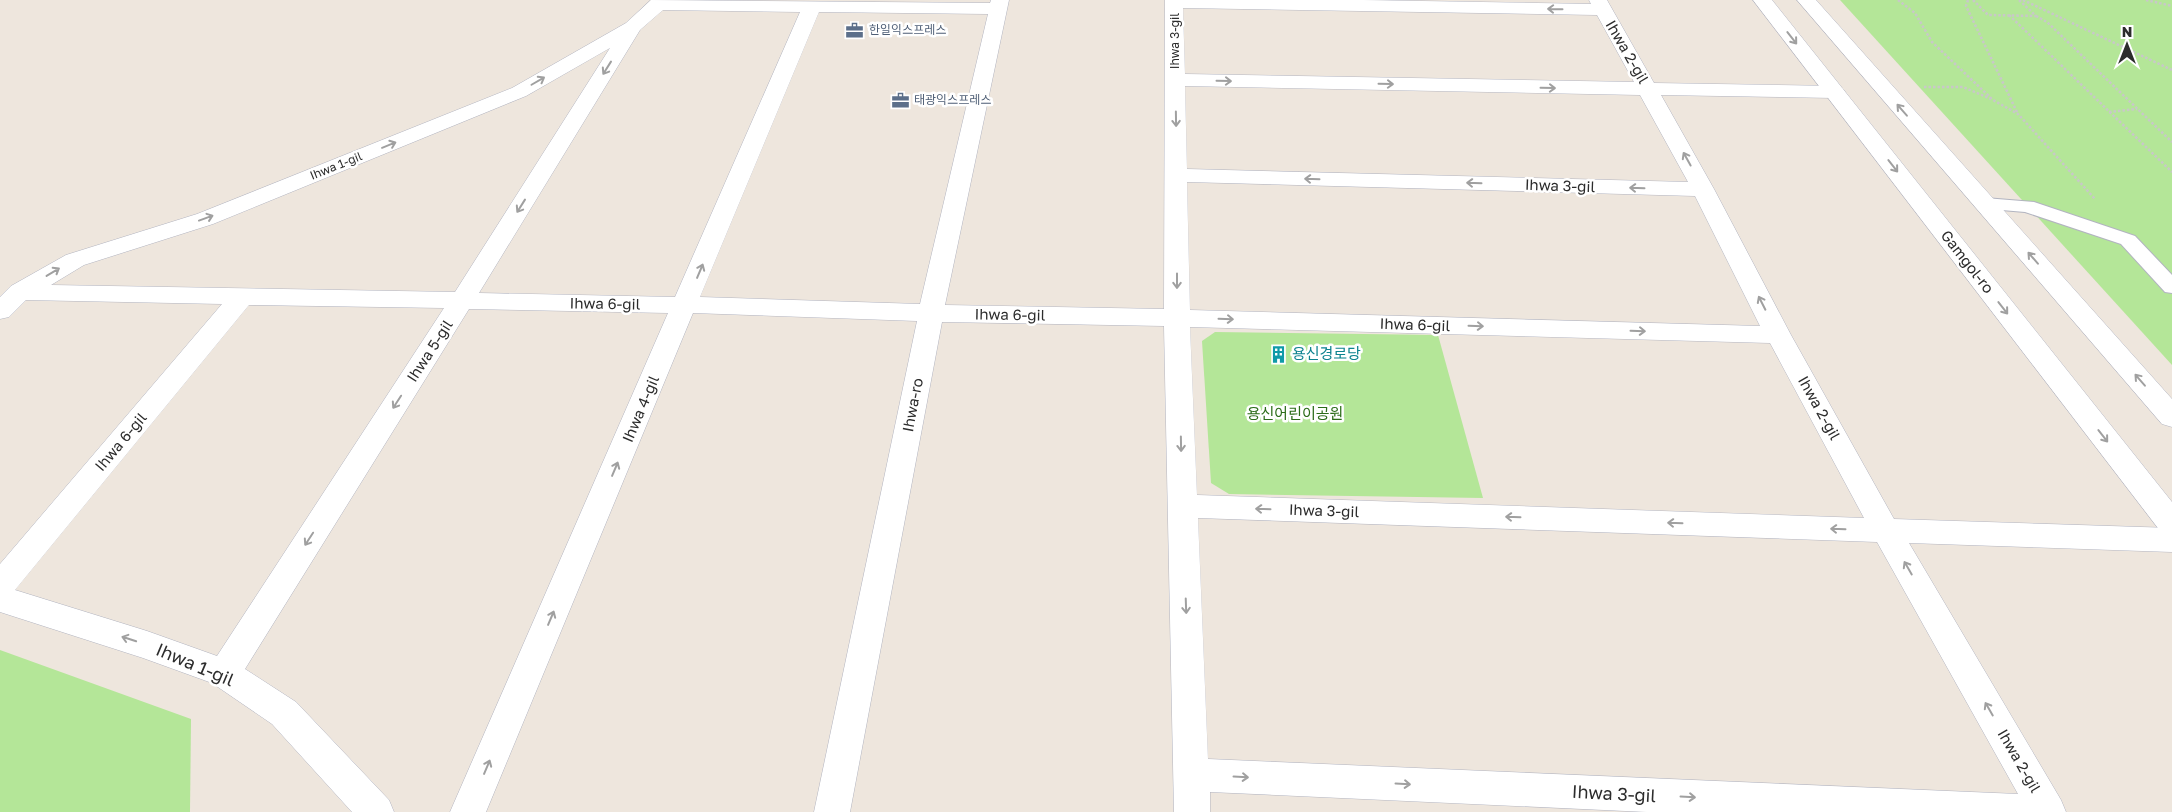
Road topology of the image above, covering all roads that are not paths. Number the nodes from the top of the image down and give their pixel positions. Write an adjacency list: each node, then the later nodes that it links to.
1 (1762, 0): 12 (street, Gamgol-ro, one-way to 12)
2 (1806, 0): 15 (street, one-way to 2)
3 (1174, 1): 7 (street, Ihwa 3-gil, one-way to 3); 10 (street, Ihwa 3-gil)
4 (660, 2): 8 (street); 9 (street, Ihwa 1-gil)
5 (878, 4): 6 (street); 8 (street)
6 (999, 5): 22 (street, Ihwa-ro)
7 (1601, 5): 11 (street, Ihwa 2-gil)
8 (812, 6): 20 (street, Ihwa 4-gil, one-way to 8)
9 (633, 27): 17 (street, Ihwa 1-gil, one-way to 9); 19 (street, Ihwa 5-gil, one-way to 19)
10 (1175, 80): 11 (street, Ihwa 3-gil, one-way to 11); 13 (street, Ihwa 3-gil, one-way to 13)
11 (1649, 90): 12 (street, Ihwa 3-gil); 14 (street, Ihwa 2-gil, one-way to 11)
12 (1835, 92): 27 (street, Gamgol-ro, one-way to 27)
13 (1177, 175): 14 (street, Ihwa 3-gil, one-way to 13); 23 (street, Ihwa 3-gil, one-way to 23)
14 (1703, 189): 24 (street, Ihwa 2-gil, one-way to 14)
15 (1985, 204): 16 (lane); 25 (street, one-way to 15)
16 (2172, 287)
17 (20, 292): 18 (street, Ihwa 6-gil); 21 (street, Ihwa 1-gil)
18 (242, 297): 19 (street, Ihwa 6-gil); 30 (street, Ihwa 6-gil)
19 (461, 302): 20 (street, Ihwa 6-gil); 32 (street, Ihwa 5-gil, one-way to 32)
20 (686, 305): 22 (street, Ihwa 6-gil); 35 (street, Ihwa 4-gil, one-way to 20)
21 (0, 311)
22 (932, 313): 23 (street, Ihwa 6-gil); 36 (street, Ihwa-ro)
23 (1177, 318): 24 (street, Ihwa 6-gil, one-way to 24); 26 (street, Ihwa 3-gil, one-way to 26)
24 (1778, 335): 28 (street, Ihwa 2-gil)
25 (2172, 417)
26 (1182, 506): 28 (street, Ihwa 3-gil, one-way to 26); 33 (street, Ihwa 3-gil, one-way to 33)
27 (2172, 524)
28 (1886, 531): 29 (street, Ihwa 3-gil); 39 (street, Ihwa 2-gil, one-way to 28)
29 (2172, 540)
30 (0, 586)
31 (0, 599): 32 (street, Ihwa 1-gil, one-way to 31)
32 (224, 673): 34 (street, Ihwa 1-gil)
33 (1192, 775): 37 (street, Ihwa 3-gil); 38 (street, Ihwa 3-gil, one-way to 38)
34 (376, 812)
35 (468, 812)
36 (832, 812)
37 (1192, 812)
38 (2035, 812)
39 (2048, 812)

